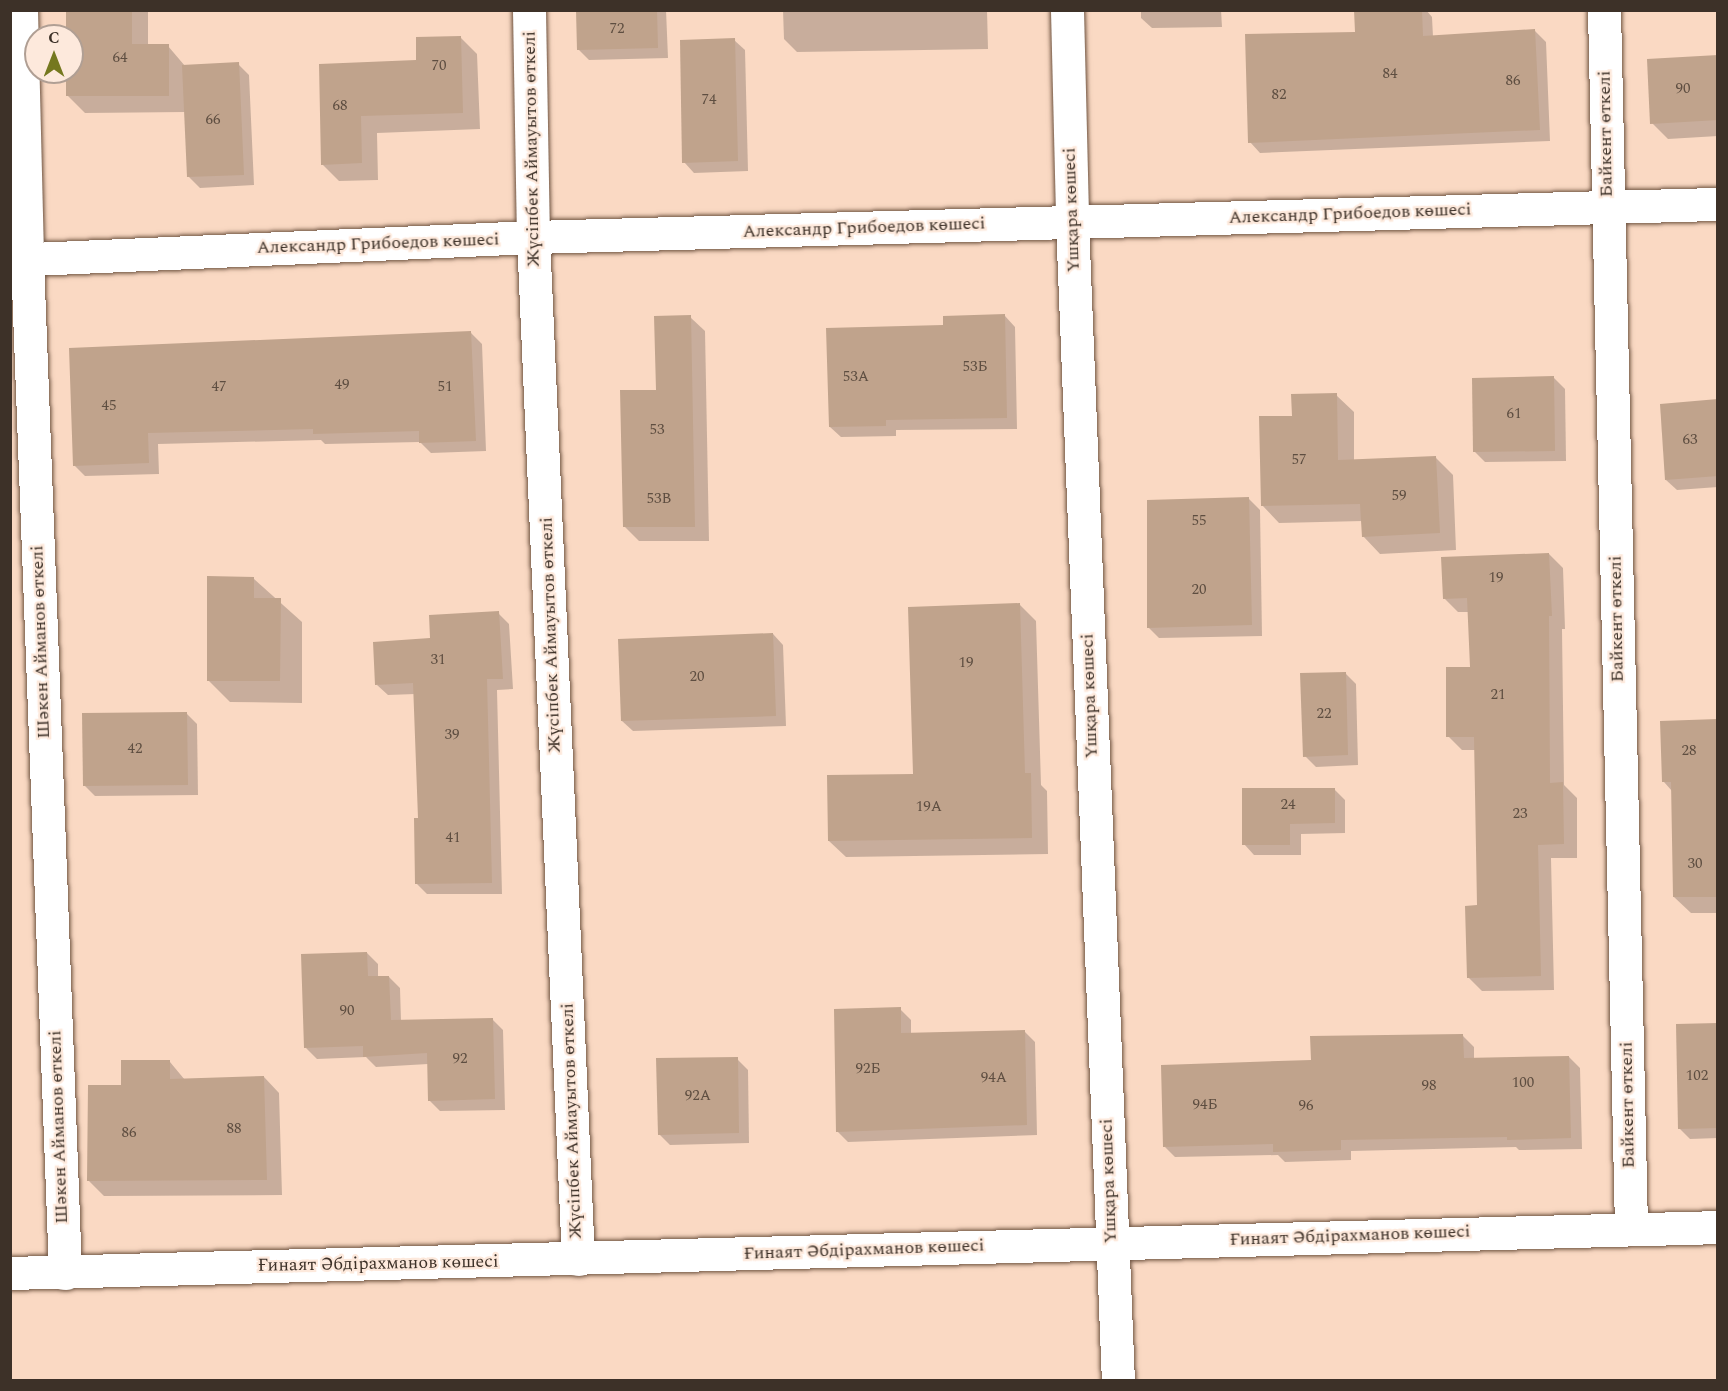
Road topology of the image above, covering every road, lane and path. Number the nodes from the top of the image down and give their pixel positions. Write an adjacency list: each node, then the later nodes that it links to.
1 (21, 10): 9 (street, Шәкен Айманов өткелі)
2 (529, 10): 8 (street, Жүсіпбек Аймауытов өткелі)
3 (1067, 10): 7 (street, Үшқара көшесі)
4 (1604, 10): 6 (street, Байкент өткелі)
5 (1718, 204): 6 (street, Александр Грибоедов көшесі)
6 (1608, 207): 7 (street, Александр Грибоедов көшесі); 11 (street, Байкент өткелі)
7 (1072, 222): 8 (street, Александр Грибоедов көшесі); 12 (street, Үшқара көшесі)
8 (533, 237): 9 (street, Александр Грибоедов көшесі); 13 (street, Жүсіпбек Аймауытов өткелі)
9 (19, 259): 14 (street, Шәкен Айманов өткелі)
10 (1718, 1227): 11 (street, Ғинаят Әбдірахманов көшесі)
11 (1631, 1228): 12 (street, Ғинаят Әбдірахманов көшесі)
12 (1112, 1242): 13 (street, Ғинаят Әбдірахманов көшесі); 16 (street, Үшқара көшесі)
13 (578, 1259): 14 (street, Ғинаят Әбдірахманов көшесі)
14 (65, 1272): 15 (street, Ғинаят Әбдірахманов көшесі)
15 (10, 1273)
16 (1118, 1380)

